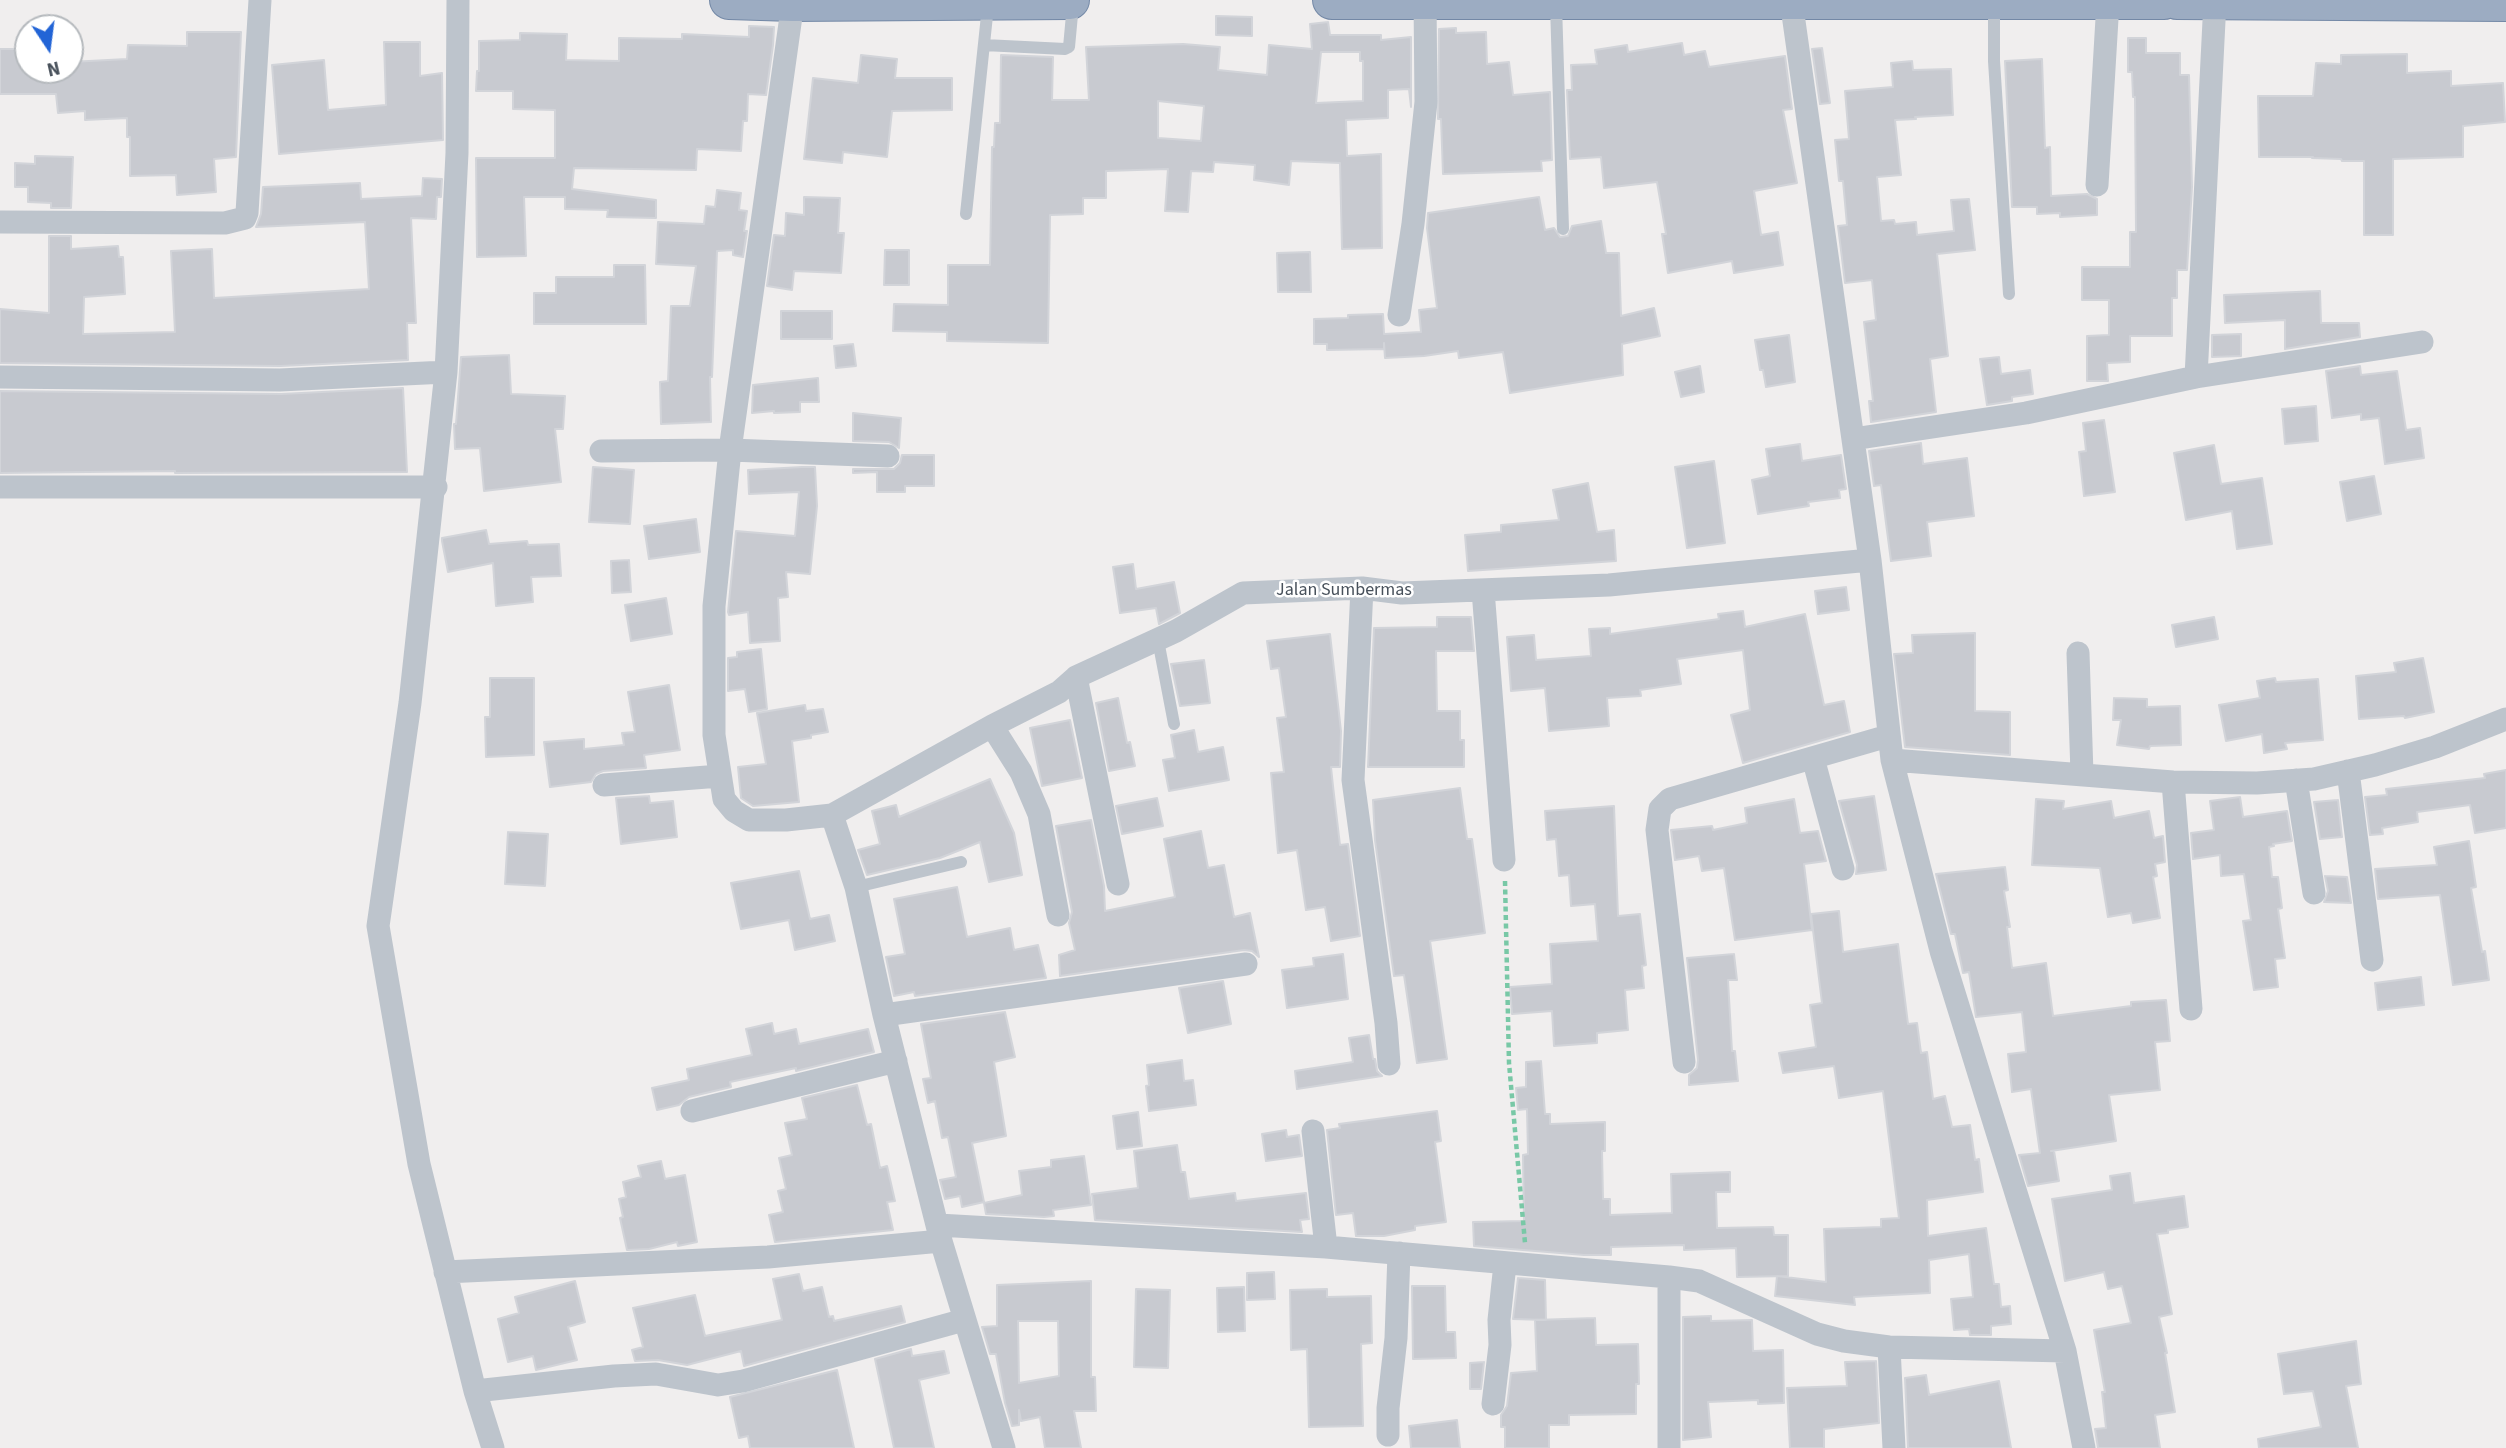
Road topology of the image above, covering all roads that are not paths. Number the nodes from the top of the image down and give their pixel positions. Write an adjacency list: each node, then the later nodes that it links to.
1 (260, 0): 22 (street)
2 (458, 0): 27 (street)
3 (729, 0): 16 (highway)
4 (989, 0): 5 (highway); 16 (highway); 19 (lane)
5 (1072, 0): 19 (lane)
6 (1332, 0): 7 (highway)
7 (1359, 0): 8 (highway)
8 (1425, 0): 12 (highway); 25 (street)
9 (2164, 0): 17 (highway)
10 (2177, 0): 15 (highway)
11 (2472, 0): 15 (highway); 18 (highway)
12 (1536, 1): 13 (highway); 23 (lane)
13 (1791, 1): 14 (highway); 30 (street)
14 (1994, 1): 17 (highway); 24 (lane)
15 (2215, 1): 29 (street)
16 (793, 2): 31 (street)
17 (2108, 2): 20 (street)
18 (2506, 2)
19 (984, 45): 21 (lane)
20 (2097, 185)
21 (966, 214)
22 (0, 222)
23 (1563, 229)
24 (2009, 294)
25 (1399, 315)
26 (2423, 342): 29 (street)
27 (446, 372): 28 (street); 35 (street)
28 (0, 377)
29 (2196, 377): 30 (street)
30 (1853, 439): 36 (street)
31 (730, 450): 32 (street); 33 (street); 50 (street)
32 (601, 451)
33 (888, 456)
34 (0, 486): 35 (street)
35 (436, 487): 75 (street)
36 (1870, 560): 38 (street, Jalan Sumbermas); 45 (street)
37 (1362, 588): 38 (street, Jalan Sumbermas); 39 (street, Jalan Sumbermas); 68 (street)
38 (1483, 590): 55 (street)
39 (1158, 640): 41 (street, Jalan Sumbermas); 43 (lane)
40 (2078, 653): 49 (street)
41 (1076, 677): 44 (street, Jalan Sumbermas); 58 (street)
42 (2506, 719): 48 (street)
43 (1174, 724)
44 (992, 726): 54 (street, Jalan Sumbermas); 61 (street)
45 (1888, 736): 46 (street); 47 (street)
46 (1813, 758): 57 (street); 67 (street)
47 (1892, 760): 49 (street); 79 (street)
48 (2348, 771): 51 (street); 62 (street)
49 (2082, 775): 52 (street)
50 (720, 776): 53 (street); 54 (street)
51 (2296, 780): 52 (street); 60 (street)
52 (2173, 782): 64 (street)
53 (604, 785)
54 (832, 815): 59 (street)
55 (1504, 860)
56 (961, 862): 59 (lane)
57 (1843, 869)
58 (1118, 884)
59 (856, 887): 65 (street)
60 (2314, 893)
61 (1058, 915)
62 (2372, 960)
63 (1246, 964): 65 (street)
64 (2191, 1009)
65 (884, 1015): 66 (street)
66 (896, 1061): 69 (street); 71 (street)
67 (1684, 1062)
68 (1389, 1064)
69 (692, 1111)
70 (1313, 1131): 72 (street)
71 (939, 1233): 72 (street); 75 (street); 77 (street)
72 (1326, 1247): 73 (street)
73 (1399, 1253): 74 (street); 82 (street)
74 (1516, 1265): 76 (street); 81 (street)
75 (445, 1272): 80 (street)
76 (1669, 1277): 78 (street); 85 (street)
77 (964, 1320): 80 (street); 84 (street)
78 (1889, 1347): 79 (street); 86 (street)
79 (2065, 1351): 87 (street)
80 (475, 1391): 83 (street)
81 (1493, 1404)
82 (1388, 1434)
83 (493, 1448)
84 (1004, 1448)
85 (1669, 1448)
86 (1894, 1448)
87 (2084, 1448)

